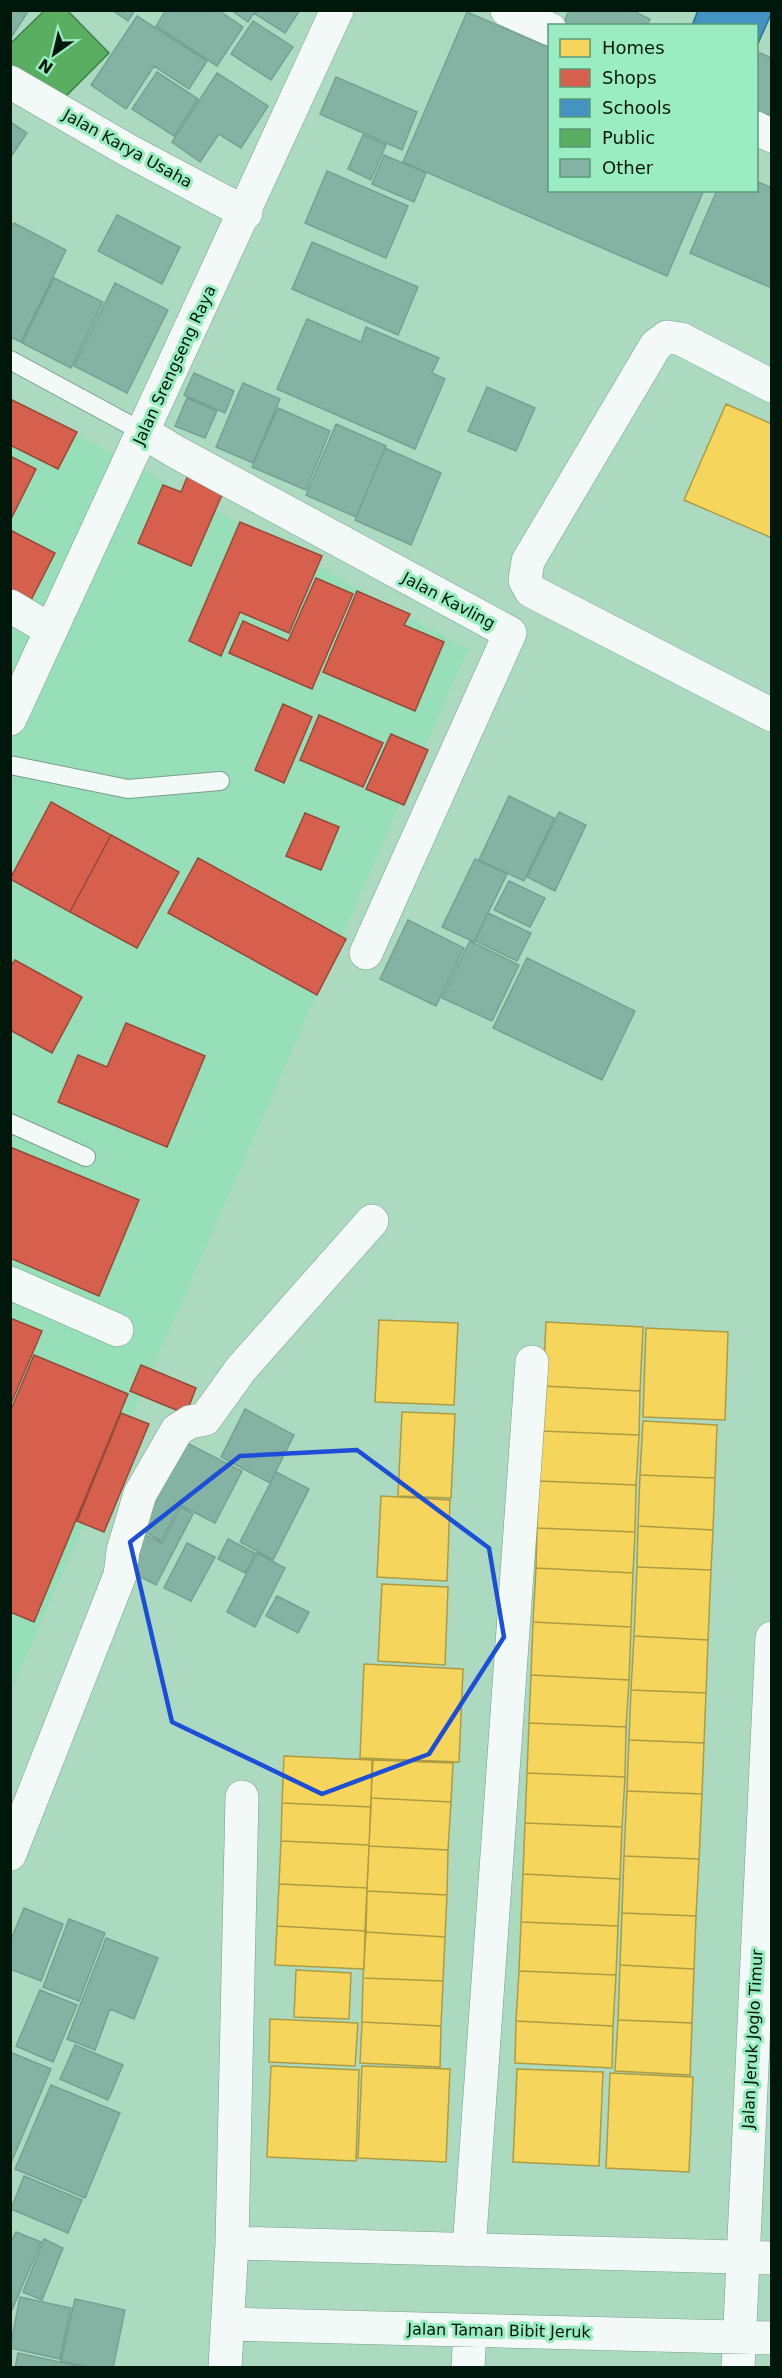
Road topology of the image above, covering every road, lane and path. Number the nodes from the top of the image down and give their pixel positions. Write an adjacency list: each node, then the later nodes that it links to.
1 (337, 10): 5 (street, Jalan Srengseng Raya)
2 (507, 10): 3 (street)
3 (548, 29)
4 (10, 82): 5 (street, Jalan Karya Usaha)
5 (246, 213): 8 (street, Jalan Srengseng Raya)
6 (10, 360): 8 (lane)
7 (771, 386): 11 (street)
8 (143, 432): 10 (street, Jalan Srengseng Raya); 15 (street, Jalan Kavling)
9 (10, 606): 10 (street)
10 (51, 630): 12 (street, Jalan Srengseng Raya)
11 (771, 714)
12 (10, 719)
13 (10, 765): 14 (lane)
14 (220, 781)
15 (366, 953)
16 (10, 1123): 17 (lane)
17 (86, 1157)
18 (372, 1221): 24 (street)
19 (10, 1282): 20 (street)
20 (117, 1330)
21 (532, 1362): 26 (street)
22 (771, 1638): 27 (street, Jalan Jeruk Joglo Timur)
23 (242, 1797): 25 (street)
24 (10, 1854)
25 (232, 2243): 26 (street); 28 (street)
26 (469, 2250): 27 (street)
27 (752, 2258): 30 (street, Jalan Jeruk Joglo Timur)
28 (227, 2324): 29 (street, Jalan Taman Bibit Jeruk); 31 (street)
29 (470, 2330): 30 (street, Jalan Taman Bibit Jeruk); 32 (street)
30 (748, 2345)
31 (225, 2367)
32 (468, 2367)

